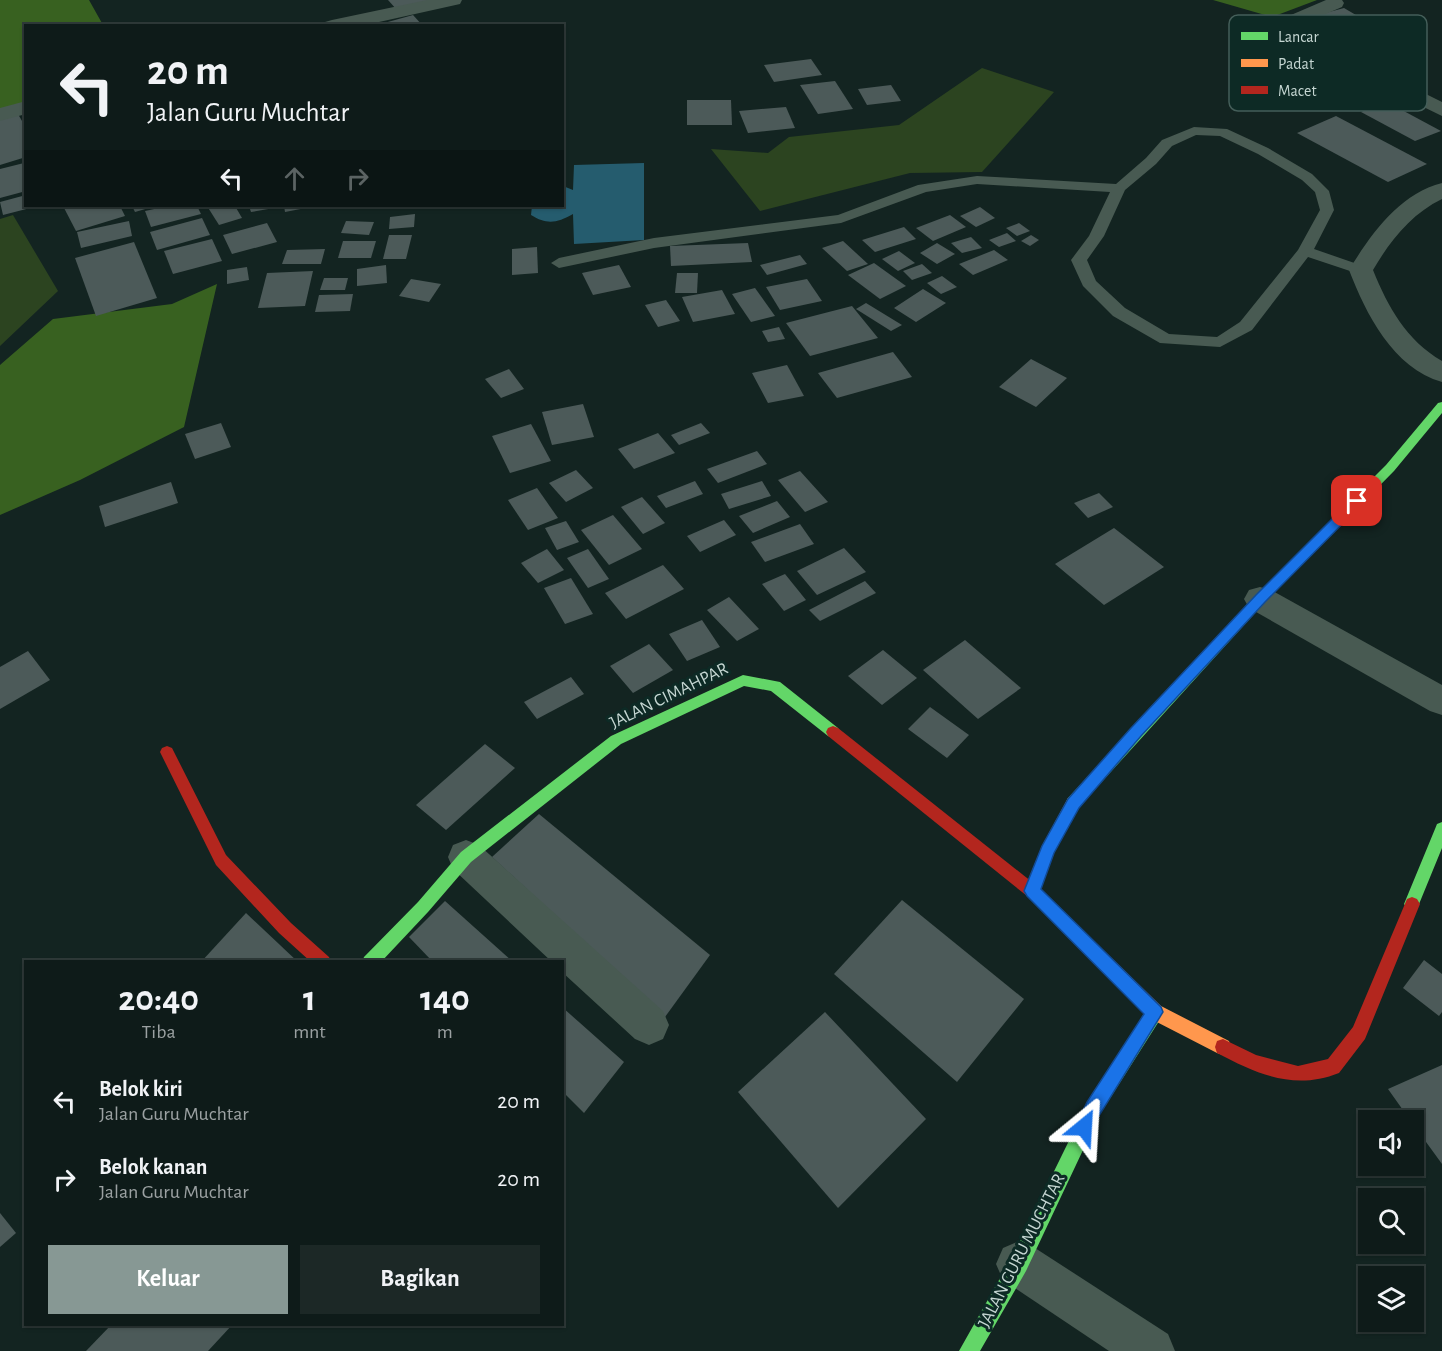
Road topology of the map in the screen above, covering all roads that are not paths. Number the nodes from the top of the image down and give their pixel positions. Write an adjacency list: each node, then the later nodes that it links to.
1 (453, 0): 3 (street)
2 (1335, 3): 4 (street)
3 (411, 8): 5 (street); 6 (street)
4 (1307, 15)
5 (341, 24)
6 (425, 24)
7 (1427, 103): 9 (street)
8 (24, 108): 10 (street)
9 (1442, 110)
10 (0, 115)
11 (1119, 188): 13 (lane); 13 (lane); 14 (lane)
12 (1442, 189): 15 (street)
13 (1305, 251): 15 (lane)
14 (559, 263)
15 (1361, 270): 16 (street)
16 (1442, 373)
17 (1442, 406): 18 (street)
18 (1260, 598): 19 (street); 23 (street)
19 (1442, 701)
20 (167, 752): 24 (street)
21 (1442, 829): 26 (street)
22 (466, 856): 23 (street, JALAN CIMAHPAR); 25 (street, JALAN CIMAHPAR); 27 (street)
23 (1032, 891): 26 (street)
24 (321, 960)
25 (372, 960)
26 (1155, 1012): 28 (street, JALAN GURU MUCHTAR)
27 (649, 1024)
28 (1019, 1264): 29 (street, JALAN GURU MUCHTAR); 30 (street)
29 (969, 1351)
30 (1151, 1351)

